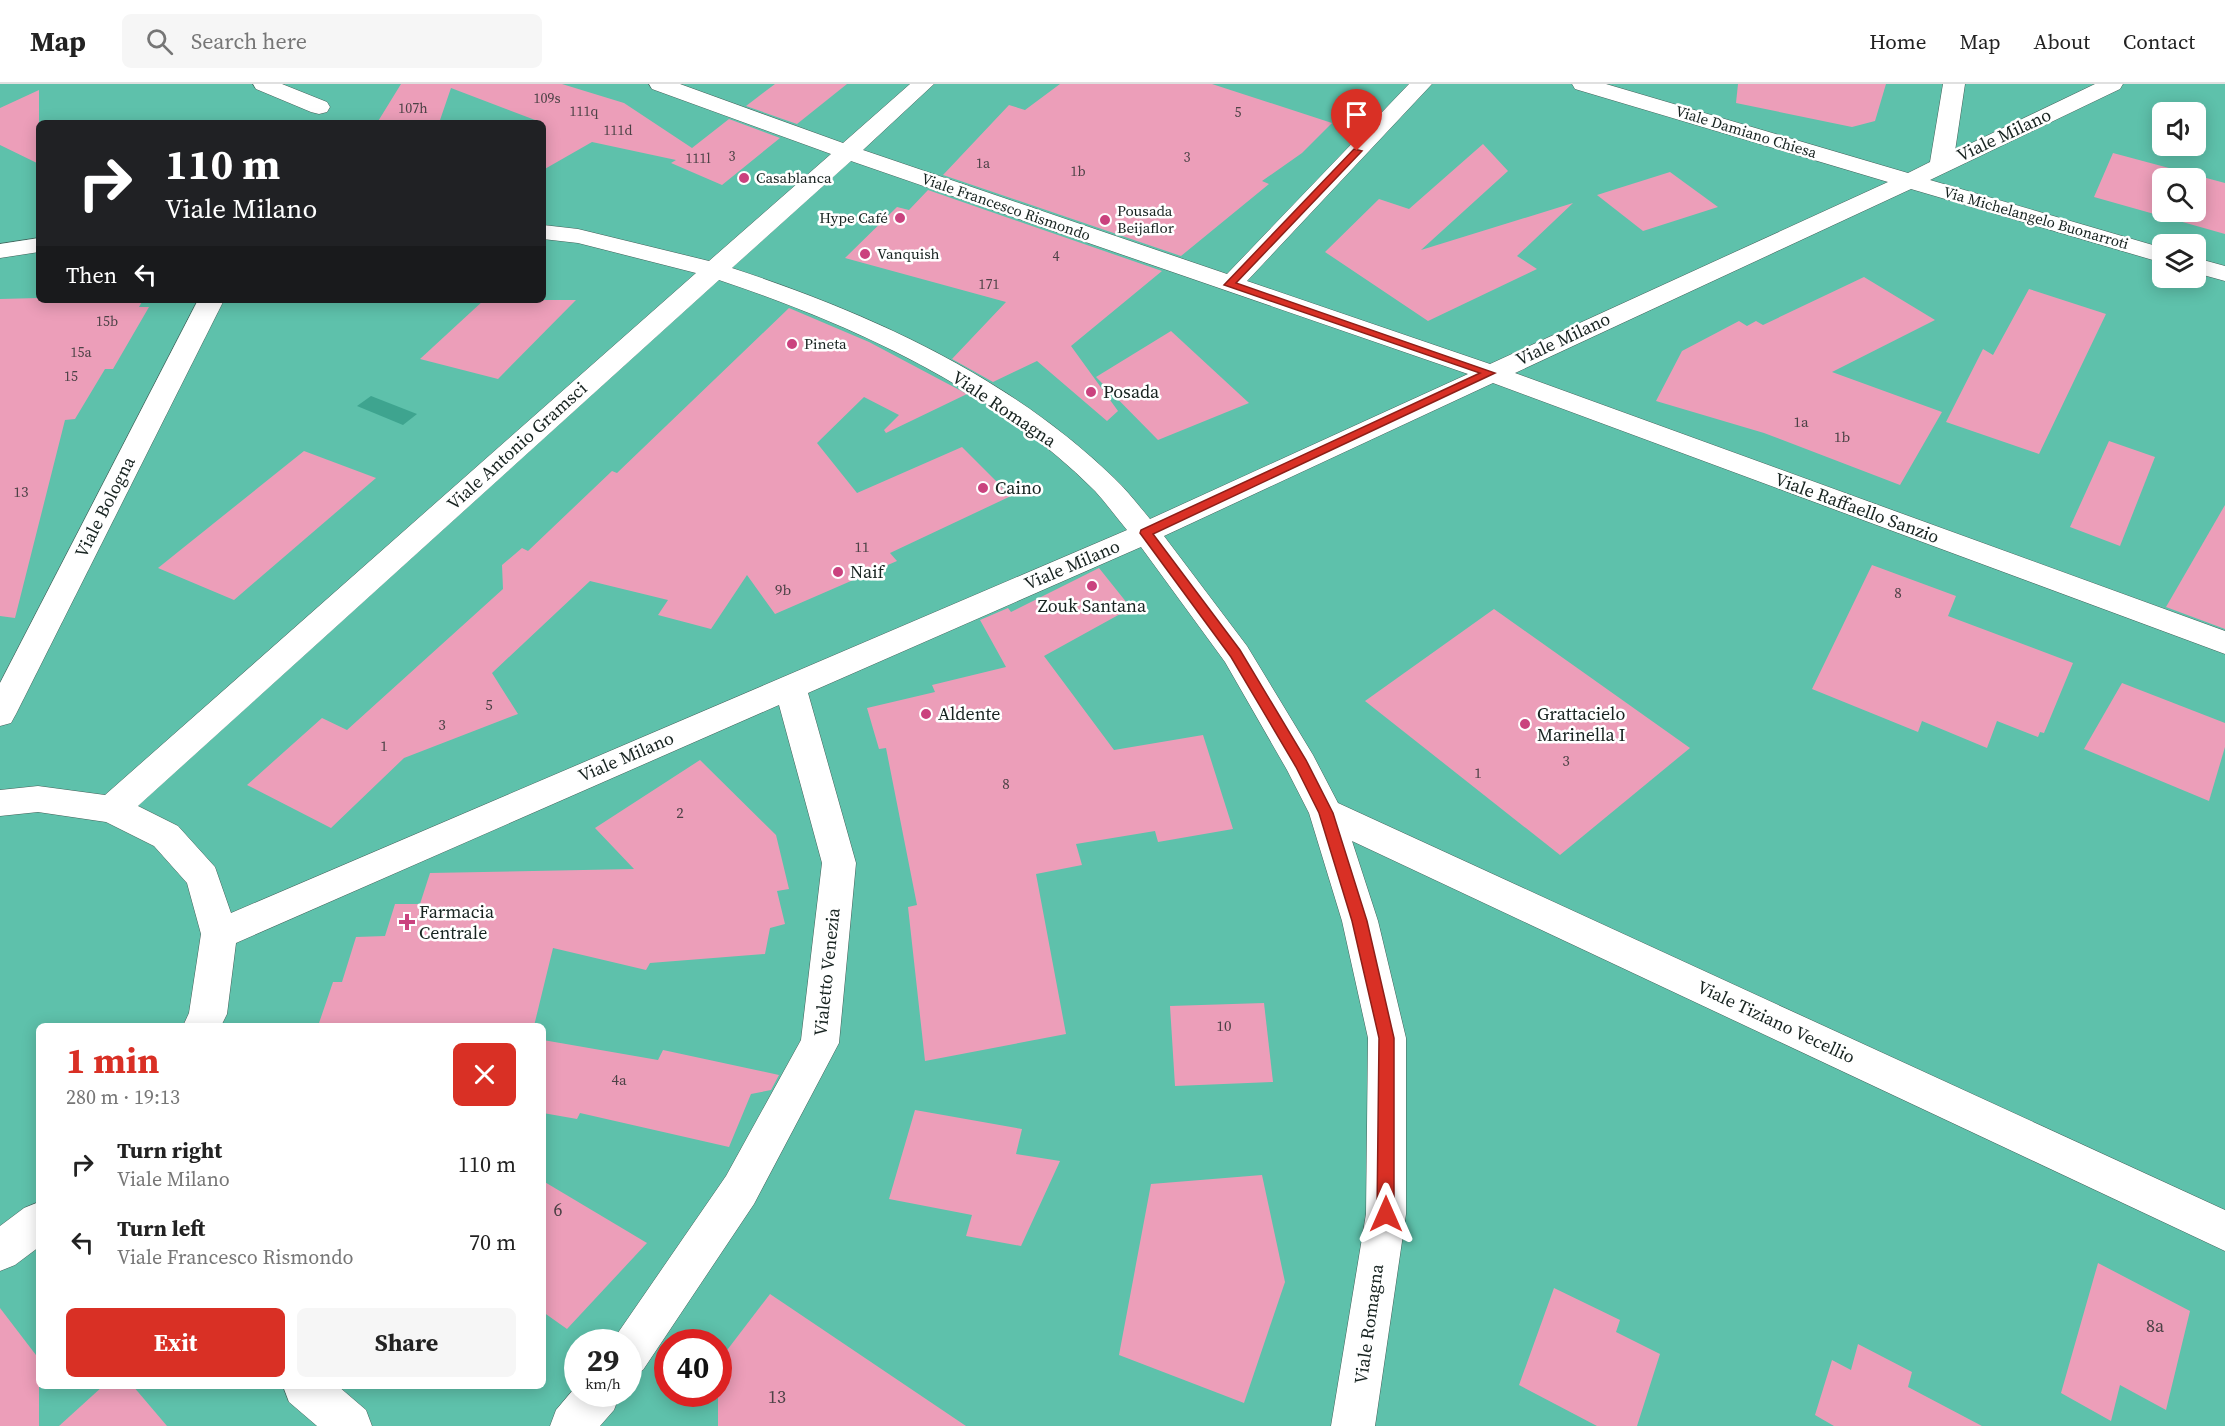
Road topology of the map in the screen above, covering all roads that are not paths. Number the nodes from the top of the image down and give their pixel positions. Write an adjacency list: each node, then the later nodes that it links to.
1 (264, 84): 8 (street)
2 (660, 84): 11 (street, Viale Francesco Rismondo)
3 (923, 84): 11 (street, Viale Antonio Gramsci)
4 (1421, 84): 21 (street)
5 (1583, 84): 13 (street, Viale Damiano Chiesa)
6 (1954, 84): 9 (street)
7 (2112, 84): 10 (street, Viale Milano)
8 (320, 106)
9 (1948, 118): 10 (street); 12 (street)
10 (2005, 135): 12 (street, Viale Milano)
11 (847, 152): 19 (street, Viale Antonio Gramsci); 21 (street, Viale Francesco Rismondo)
12 (1941, 165): 13 (street, Viale Milano)
13 (1909, 181): 17 (street, Via Michelangelo Buonarroti); 23 (street, Viale Milano)
14 (546, 232): 19 (street, Viale Romagna)
15 (36, 245): 16 (street)
16 (0, 251)
17 (2152, 253)
18 (2206, 268): 20 (street)
19 (714, 270): 24 (street, Viale Romagna); 29 (street, Viale Antonio Gramsci)
20 (2225, 274)
21 (1230, 285): 23 (street, Viale Francesco Rismondo)
22 (209, 303): 27 (street, Viale Bologna)
23 (1490, 373): 24 (street, Viale Milano); 25 (street, Viale Raffaello Sanzio)
24 (1146, 533): 26 (street, Viale Milano); 30 (street, Viale Romagna)
25 (2225, 643)
26 (790, 686): 31 (street, Viale Milano); 36 (street, Vialetto Venezia)
27 (0, 714)
28 (0, 803): 29 (street)
29 (112, 809): 31 (street)
30 (1326, 813): 34 (street, Viale Tiziano Vecellio); 41 (street, Viale Romagna)
31 (219, 934): 32 (street)
32 (204, 1023)
33 (36, 1224): 35 (street)
34 (2225, 1231)
35 (0, 1251)
36 (642, 1335)
37 (308, 1389): 39 (street)
38 (587, 1407): 40 (street)
39 (350, 1426)
40 (572, 1426)
41 (1353, 1426)

